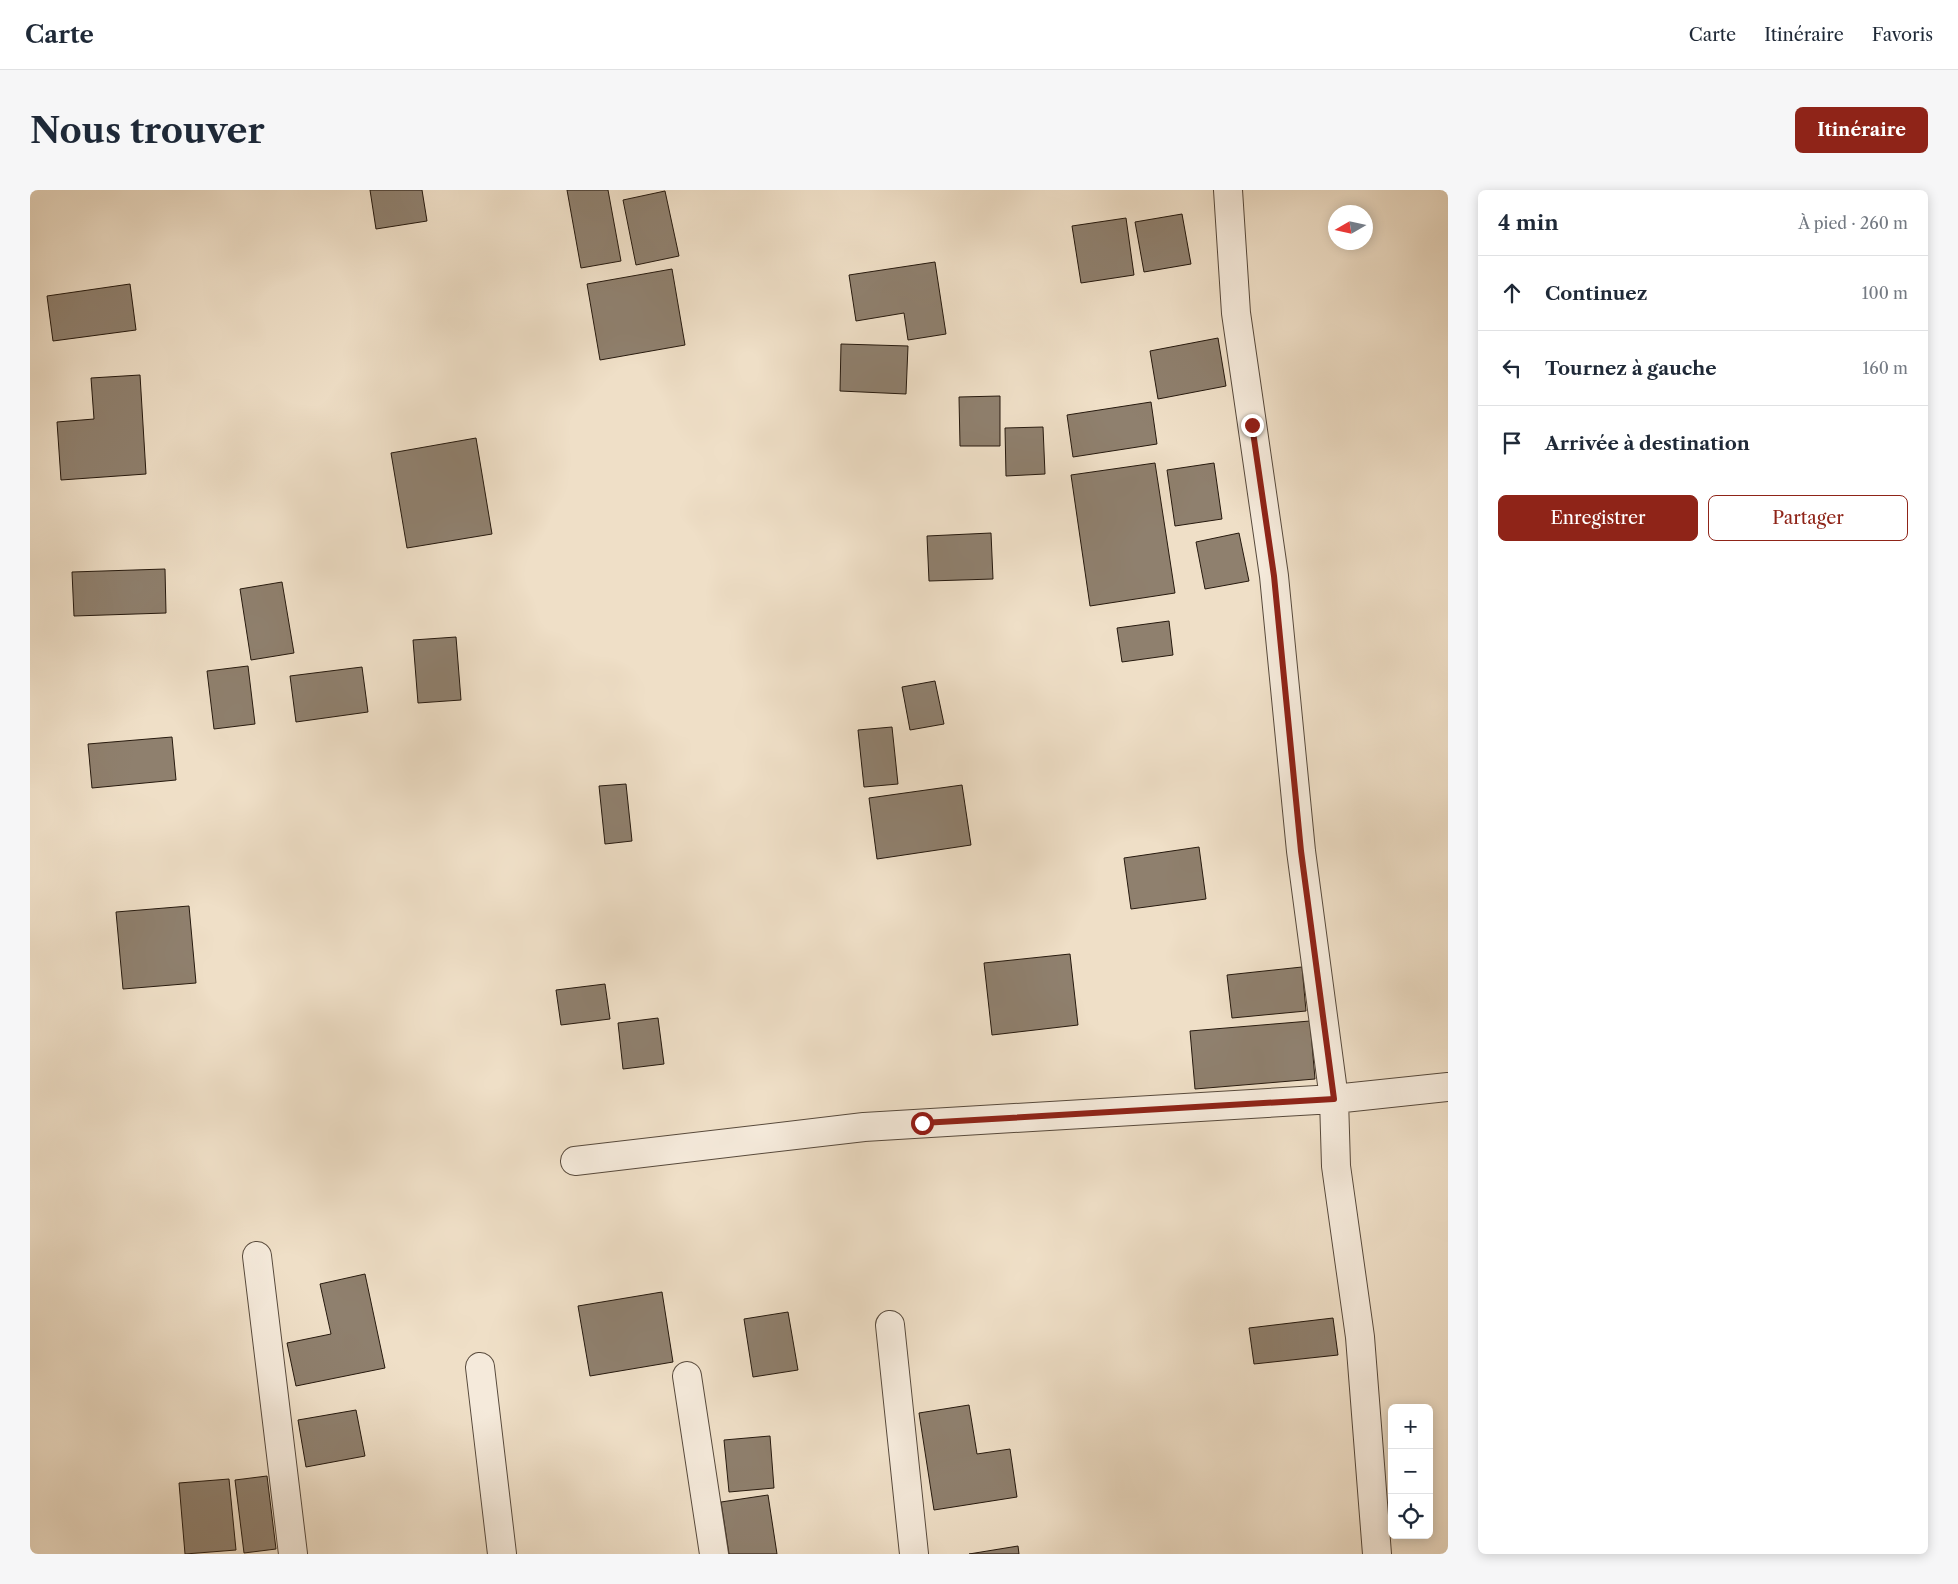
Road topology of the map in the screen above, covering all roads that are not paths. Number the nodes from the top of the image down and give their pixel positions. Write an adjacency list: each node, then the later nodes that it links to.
1 (1228, 190): 3 (street)
2 (1448, 1087): 3 (street)
3 (1334, 1099): 4 (street); 13 (street)
4 (575, 1161)
5 (257, 1256): 9 (street)
6 (890, 1325): 12 (street)
7 (480, 1367): 10 (street)
8 (688, 1376): 11 (street)
9 (293, 1554)
10 (502, 1554)
11 (714, 1554)
12 (914, 1554)
13 (1377, 1554)

